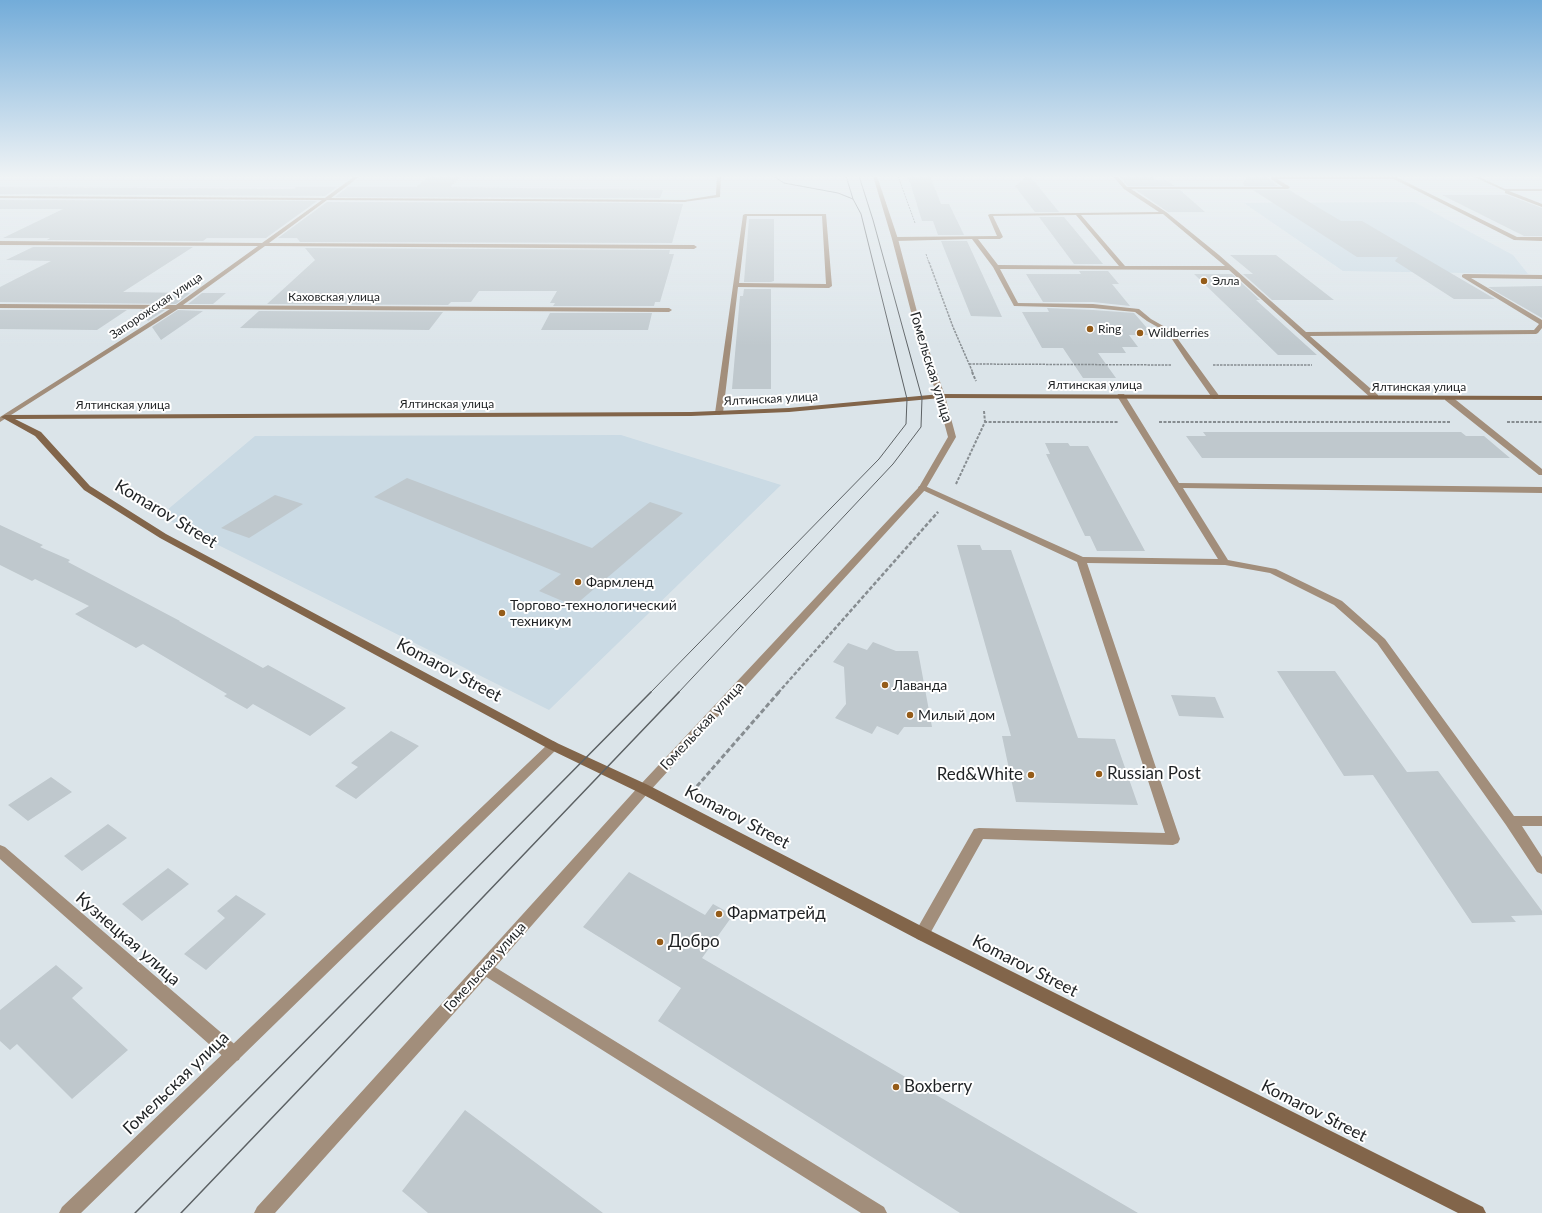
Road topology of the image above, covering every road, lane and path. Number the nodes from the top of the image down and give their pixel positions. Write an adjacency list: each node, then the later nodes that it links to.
1 (280, 233): 15 (street, Запорожская улица)
2 (742, 233): 21 (street)
3 (825, 233): 21 (street)
4 (892, 233): 10 (street, Гомельская улица)
5 (919, 233): 11 (path)
6 (998, 233): 12 (street)
7 (1093, 233): 18 (street)
8 (1188, 233): 19 (street)
9 (1503, 233): 13 (street)
10 (894, 239): 11 (street); 29 (street, Гомельская улица)
11 (921, 239): 12 (street); 26 (path)
12 (975, 239): 17 (street)
13 (1542, 239)
14 (0, 243): 15 (street)
15 (263, 245): 16 (street); 23 (street, Запорожская улица)
16 (694, 247)
17 (996, 267): 18 (street); 27 (street)
18 (1124, 268): 19 (street)
19 (1230, 268): 25 (street)
20 (1540, 278): 25 (street)
21 (736, 285): 36 (street)
22 (0, 306): 23 (street, Каховская улица)
23 (176, 307): 24 (street, Каховская улица); 37 (street, Запорожская улица)
24 (669, 310)
25 (1304, 334): 28 (street)
26 (969, 364): 27 (path); 30 (path)
27 (1193, 365): 28 (path); 32 (street)
28 (1339, 365): 33 (street)
29 (941, 396): 30 (main road, Ялтинская улица); 36 (main road, Ялтинская улица); 44 (street, Гомельская улица)
30 (982, 396): 31 (main road, Ялтинская улица); 38 (path)
31 (1121, 396): 32 (main road, Ялтинская улица); 39 (street)
32 (1216, 396): 33 (main road, Ялтинская улица)
33 (1375, 397): 34 (main road, Ялтинская улица)
34 (1448, 398): 35 (main road, Ялтинская улица); 40 (street)
35 (1542, 398)
36 (719, 413): 37 (main road, Ялтинская улица)
37 (2, 418): 49 (main road, Komarov Street)
38 (985, 422): 39 (path); 46 (path)
39 (1137, 422): 40 (path); 43 (street)
40 (1479, 422): 41 (path); 42 (street)
41 (1542, 422)
42 (1542, 473)
43 (1177, 485): 45 (street); 48 (street)
44 (922, 488): 46 (street); 50 (street, Гомельская улица)
45 (1542, 490)
46 (948, 500): 47 (street); 51 (path)
47 (1080, 560): 48 (street); 56 (street)
48 (1225, 562): 52 (street)
49 (553, 746): 50 (main road, Komarov Street); 58 (street, Гомельская улица)
50 (644, 789): 51 (main road, Komarov Street); 57 (street, Гомельская улица)
51 (679, 807): 56 (main road, Komarov Street)
52 (1511, 821): 53 (street); 55 (street)
53 (1542, 821)
54 (0, 851): 58 (street, Кузнецкая улица)
55 (1542, 868)
56 (922, 934): 62 (main road, Komarov Street)
57 (485, 968): 60 (street, Гомельская улица); 61 (street)
58 (233, 1054): 59 (street, Гомельская улица)
59 (68, 1213)
60 (263, 1213)
61 (878, 1213)
62 (1477, 1213)

